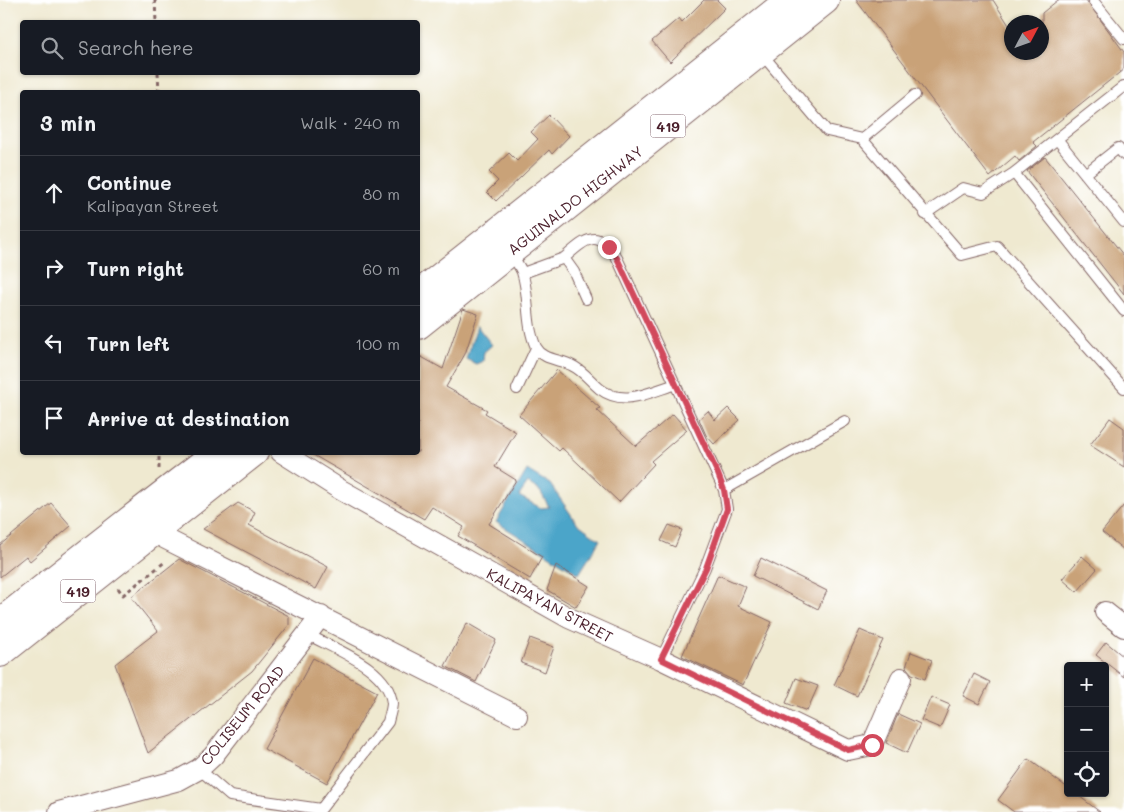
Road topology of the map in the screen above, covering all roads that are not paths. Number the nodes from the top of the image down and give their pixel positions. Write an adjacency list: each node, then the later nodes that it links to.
1 (790, 0): 15 (highway, AGUINALDO HIGHWAY / 419)
2 (826, 0): 5 (highway, AGUINALDO HIGHWAY / 419)
3 (1093, 2): 4 (lane)
4 (1124, 39)
5 (761, 53): 8 (lane); 15 (highway, AGUINALDO HIGHWAY / 419)
6 (1124, 86): 9 (lane)
7 (915, 95): 8 (lane)
8 (862, 139): 13 (lane)
9 (1057, 139): 11 (lane); 12 (lane)
10 (1124, 155): 12 (lane)
11 (1014, 173): 13 (lane); 19 (lane)
12 (1085, 174): 14 (lane)
13 (925, 214): 23 (lane)
14 (1124, 222)
15 (510, 253): 16 (lane); 17 (highway, AGUINALDO HIGHWAY / 419); 20 (highway, AGUINALDO HIGHWAY / 419); 21 (lane)
16 (564, 258): 18 (lane); 22 (lane)
17 (420, 294)
18 (586, 299)
19 (1124, 311)
20 (420, 322)
21 (536, 348): 22 (lane); 24 (lane)
22 (676, 384): 29 (lane)
23 (1124, 388)
24 (517, 389)
25 (845, 421): 29 (lane)
26 (215, 455): 30 (highway, 419)
27 (249, 455): 30 (highway, 419)
28 (286, 455): 35 (street, KALIPAYAN STREET)
29 (724, 490): 35 (lane)
30 (147, 520): 31 (street); 32 (highway, 419); 34 (highway, 419)
31 (321, 616): 33 (street, COLISEUM ROAD); 37 (street)
32 (0, 623)
33 (307, 634): 38 (street, COLISEUM ROAD); 38 (lane)
34 (0, 653)
35 (661, 659): 36 (street, KALIPAYAN STREET)
36 (900, 678)
37 (517, 716)
38 (199, 769): 39 (street, COLISEUM ROAD)
39 (59, 812)

